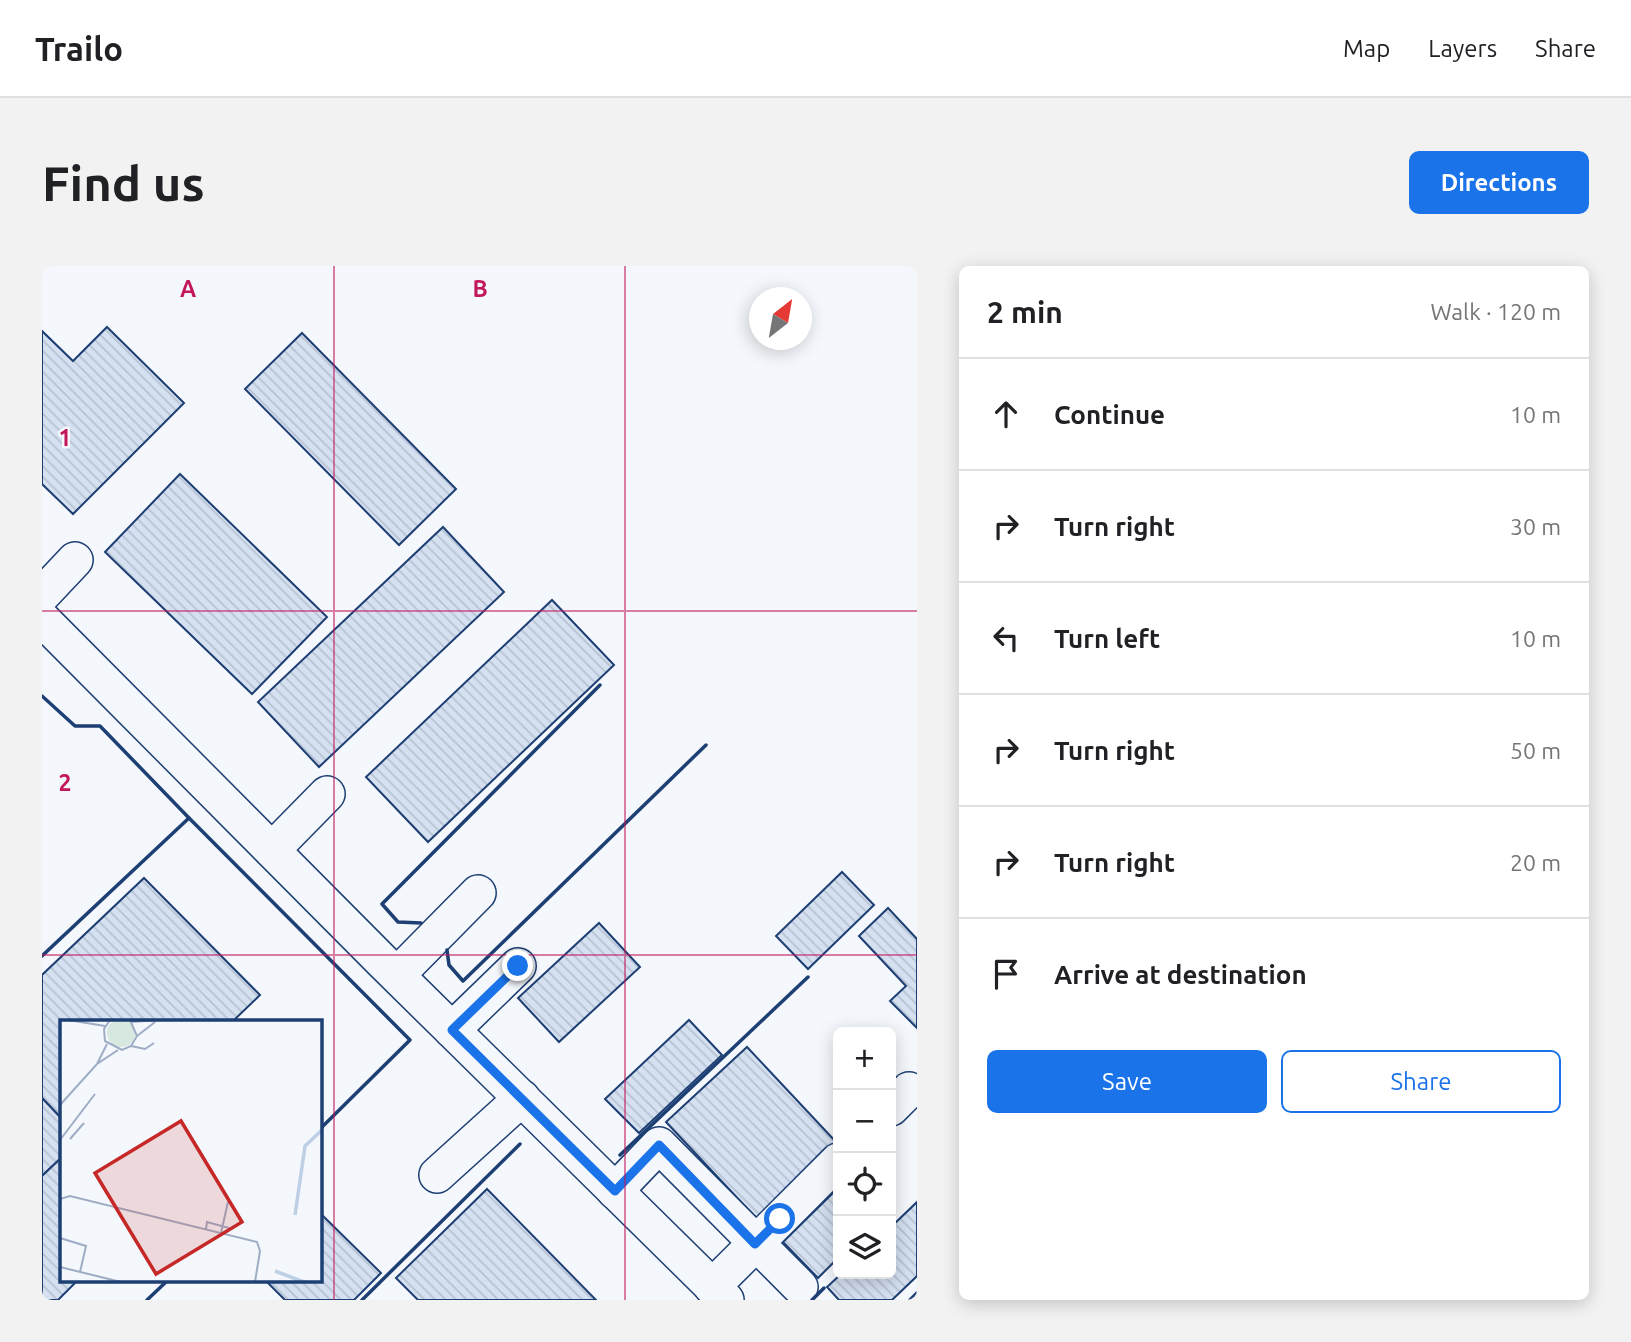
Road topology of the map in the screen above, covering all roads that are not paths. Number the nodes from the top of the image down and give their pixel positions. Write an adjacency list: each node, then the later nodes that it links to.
1 (75, 561): 2 (lane)
2 (42, 595)
3 (42, 619): 5 (lane)
4 (327, 794): 5 (lane)
5 (272, 850): 8 (lane)
6 (478, 893): 8 (lane)
7 (518, 966): 9 (lane)
8 (397, 975): 9 (lane)
9 (452, 1030): 10 (lane)
10 (522, 1098): 12 (lane); 13 (lane)
11 (833, 1166): 14 (lane)
12 (436, 1175)
13 (615, 1191): 14 (lane); 16 (lane)
14 (755, 1244): 15 (lane); 16 (lane)
15 (800, 1287)
16 (719, 1293)

